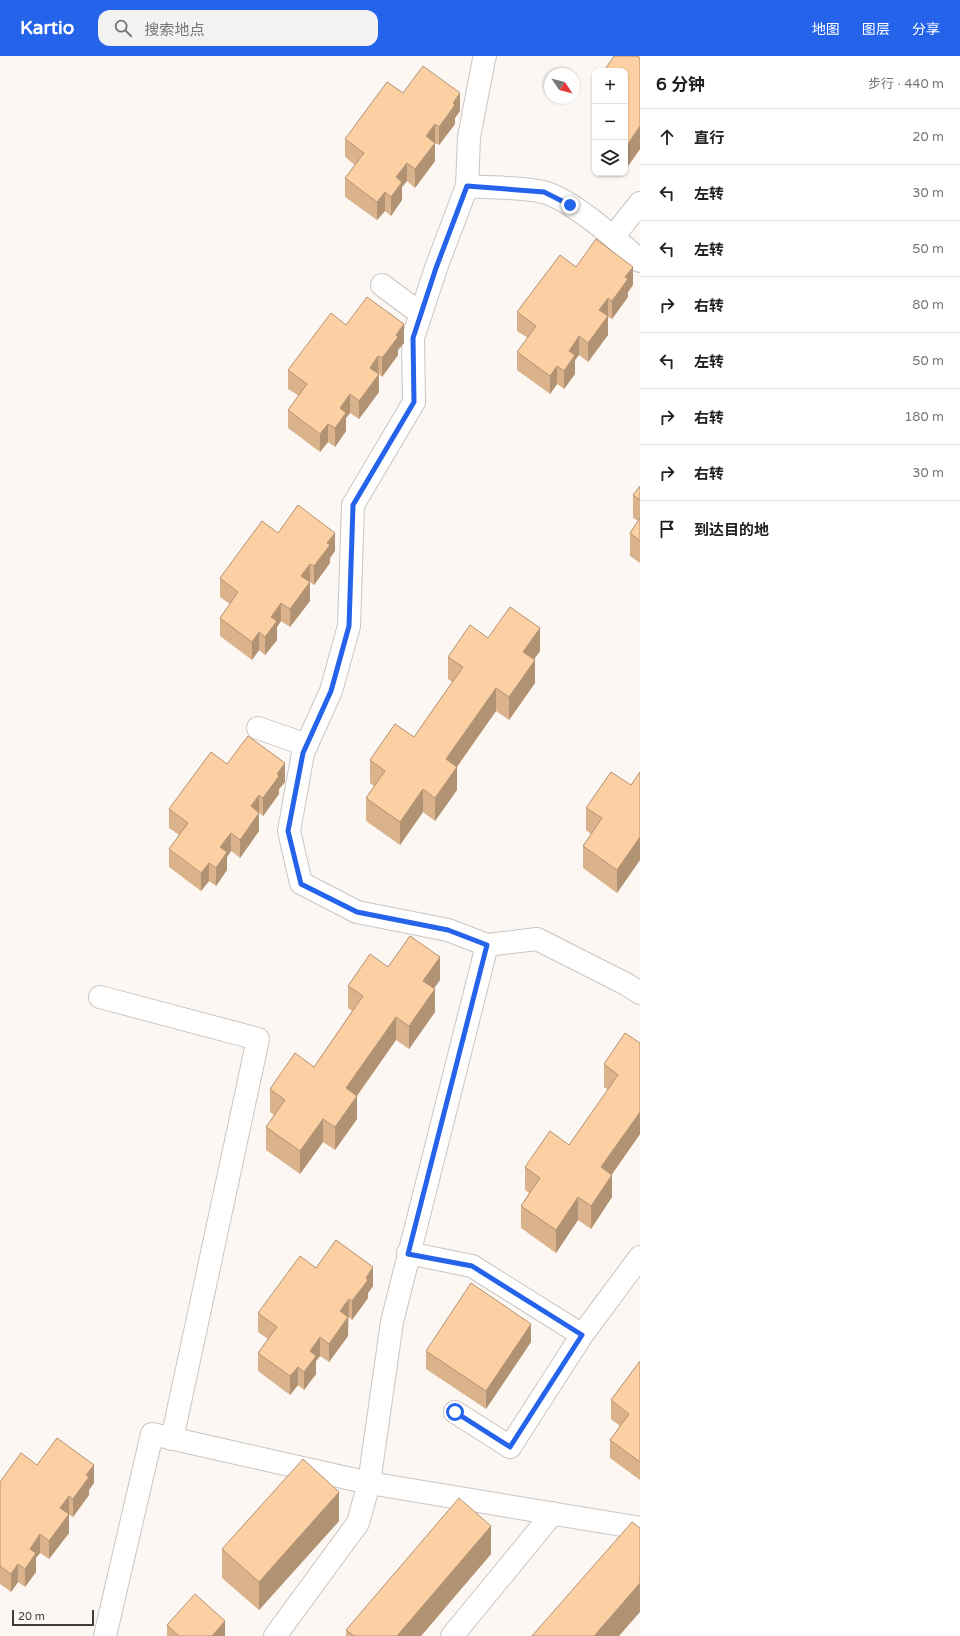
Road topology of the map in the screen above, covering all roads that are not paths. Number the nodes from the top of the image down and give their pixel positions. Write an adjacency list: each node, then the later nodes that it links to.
1 (485, 56): 2 (lane)
2 (467, 186): 4 (lane); 7 (lane)
3 (640, 203): 4 (lane)
4 (613, 237): 5 (lane)
5 (640, 261)
6 (382, 285): 7 (lane)
7 (421, 314): 9 (lane)
8 (258, 728): 9 (lane)
9 (307, 745): 10 (lane)
10 (487, 945): 11 (lane); 13 (lane)
11 (640, 993)
12 (100, 997): 17 (lane)
13 (408, 1254): 15 (lane); 18 (lane)
14 (640, 1257): 15 (lane)
15 (582, 1335): 16 (lane)
16 (455, 1412)
17 (172, 1439): 18 (lane); 21 (lane)
18 (369, 1483): 19 (lane); 22 (lane)
19 (553, 1513): 20 (lane); 23 (lane)
20 (640, 1528)
21 (105, 1636)
22 (275, 1636)
23 (452, 1636)

